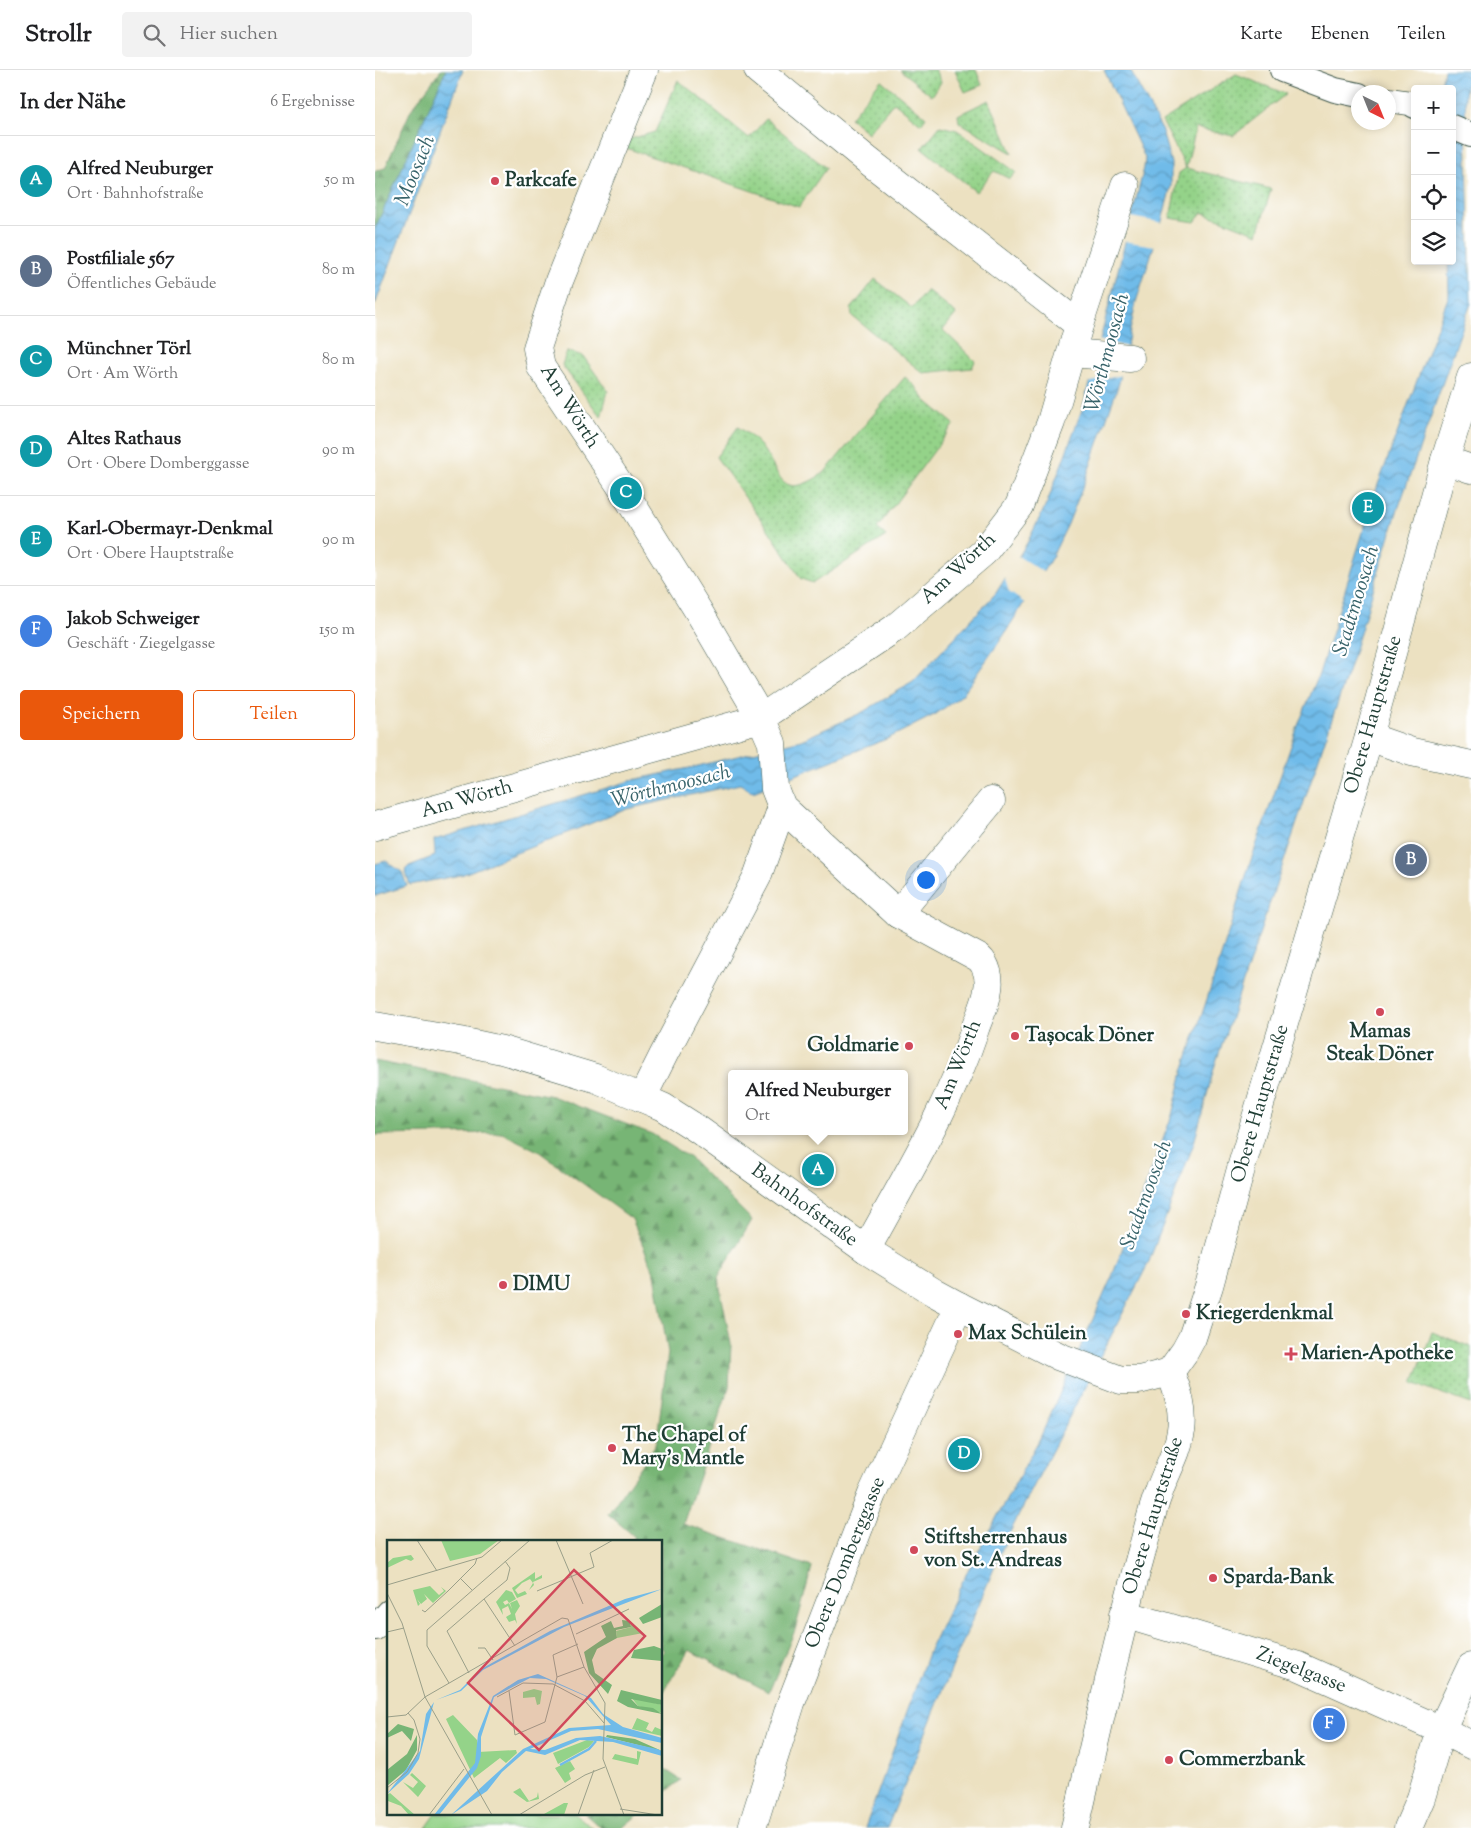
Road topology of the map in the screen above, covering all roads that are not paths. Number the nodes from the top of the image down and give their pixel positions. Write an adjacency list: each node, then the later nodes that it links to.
1 (644, 70): 16 (street, Am Wörth)
2 (758, 70): 10 (street)
3 (1282, 70): 4 (lane)
4 (1351, 93)
5 (1396, 101): 6 (lane)
6 (1411, 104)
7 (1456, 128): 8 (lane)
8 (1471, 135)
9 (1125, 186): 10 (street, Am Wörth)
10 (1079, 325): 11 (street, Am Wörth)
11 (1079, 354): 12 (street); 16 (street, Am Wörth)
12 (1130, 358)
13 (1471, 377): 14 (street, Obere Hauptstraße)
14 (1445, 460): 15 (street); 17 (street, Obere Hauptstraße)
15 (1471, 469)
16 (767, 730): 19 (street, Am Wörth); 21 (street, Am Wörth)
17 (1369, 737): 18 (street); 27 (street, Obere Hauptstraße)
18 (1471, 765)
19 (778, 798): 22 (street, Am Wörth); 24 (street, Am Wörth)
20 (991, 801): 22 (street)
21 (375, 826)
22 (899, 914): 25 (street, Am Wörth)
23 (375, 1026): 24 (street, Bahnhofstraße)
24 (642, 1098): 25 (street, Bahnhofstraße)
25 (866, 1250): 26 (street, Bahnhofstraße)
26 (959, 1306): 27 (street, Bahnhofstraße); 34 (street, Obere Domberggasse)
27 (1170, 1372): 29 (street, Obere Hauptstraße)
28 (387, 1614): 30 (lane)
29 (1124, 1614): 32 (street, Ziegelgasse); 35 (street, Obere Hauptstraße)
30 (375, 1628)
31 (1471, 1667): 32 (street)
32 (1441, 1730): 33 (street, Ziegelgasse); 36 (street)
33 (1471, 1745)
34 (752, 1828)
35 (1075, 1828)
36 (1408, 1828)

